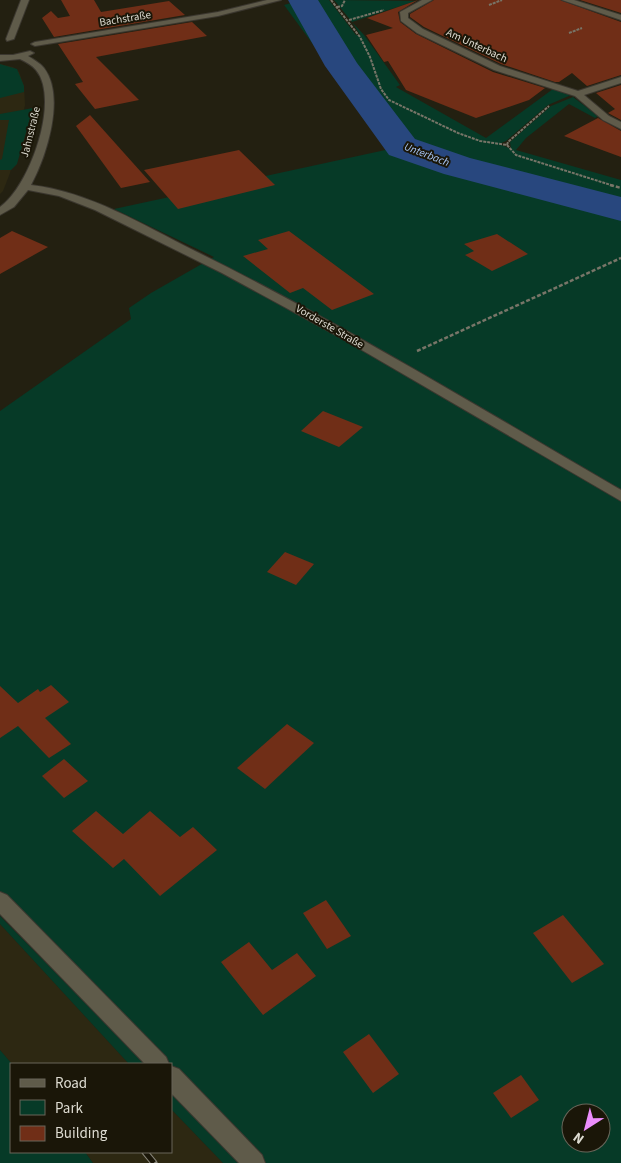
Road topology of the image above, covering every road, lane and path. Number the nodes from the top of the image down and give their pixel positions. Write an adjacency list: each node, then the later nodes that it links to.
1 (25, 0): 15 (street)
2 (277, 0): 17 (street, Bachstraße)
3 (331, 0): 9 (path)
4 (345, 0): 9 (path)
5 (428, 0): 21 (street, Am Unterbach)
6 (502, 0): 8 (path)
7 (566, 0): 11 (street)
8 (490, 5)
9 (337, 7): 12 (path)
10 (387, 9): 12 (path)
11 (621, 18)
12 (348, 20): 23 (path)
13 (582, 28): 14 (path)
14 (569, 33)
15 (10, 39): 16 (street, Bachstraße); 17 (street, Bachstraße)
16 (0, 40)
17 (29, 41): 18 (street)
18 (22, 56): 19 (street); 24 (street, Jahnstraße)
19 (0, 58)
20 (621, 80): 21 (street)
21 (578, 94): 22 (street); 23 (path)
22 (620, 126)
23 (507, 145): 25 (path)
24 (25, 187): 26 (street, Jahnstraße); 28 (street, Vorderste Straße)
25 (621, 188)
26 (0, 212)
27 (621, 258): 28 (path)
28 (393, 363): 29 (street, Vorderste Straße)
29 (621, 496)
30 (0, 901): 31 (street)
31 (158, 1063)
32 (172, 1078): 33 (street)
33 (254, 1163)

